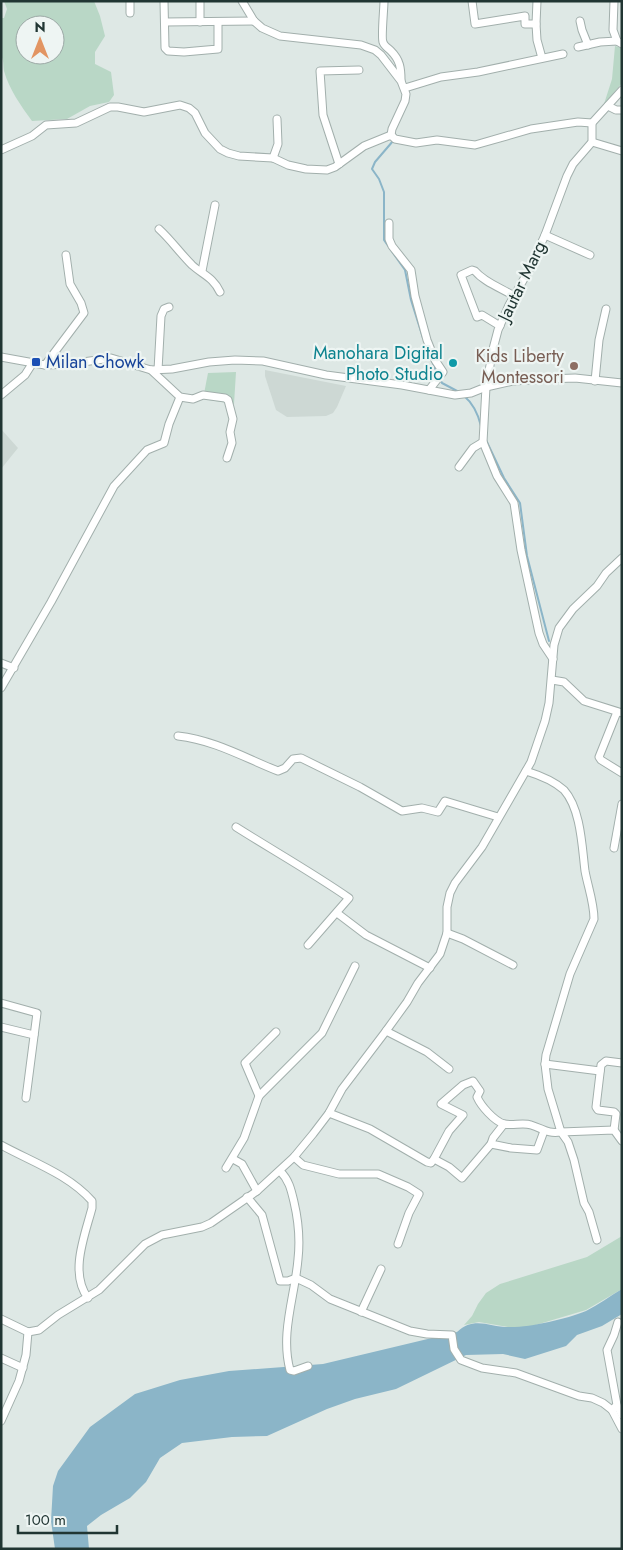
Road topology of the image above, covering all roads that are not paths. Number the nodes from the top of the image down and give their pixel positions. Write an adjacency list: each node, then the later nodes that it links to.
1 (130, 1): 9 (street)
2 (164, 1): 12 (street)
3 (200, 1): 13 (street)
4 (242, 1): 10 (street)
5 (384, 1): 22 (street)
6 (472, 1): 15 (street)
7 (537, 1): 15 (street)
8 (614, 1): 16 (street)
9 (130, 13)
10 (254, 21): 14 (street); 22 (street)
11 (580, 21): 17 (street)
12 (165, 22): 13 (street); 14 (street)
13 (200, 22): 14 (street)
14 (218, 22)
15 (536, 24): 20 (street)
16 (619, 42): 17 (street)
17 (588, 44): 18 (street)
18 (578, 47)
19 (563, 54): 20 (street)
20 (542, 58): 23 (street)
21 (359, 70): 34 (street)
22 (401, 80): 23 (street)
23 (405, 88): 29 (street)
24 (622, 90): 25 (street)
25 (608, 106): 26 (street); 28 (street)
26 (622, 110)
27 (278, 118): 33 (street)
28 (592, 123): 29 (street); 30 (street)
29 (391, 135): 34 (street)
30 (592, 142): 32 (street); 38 (street, Jautar Marg)
31 (1, 150): 33 (street)
32 (622, 151)
33 (273, 158): 34 (street)
34 (339, 164)
35 (215, 205): 41 (street)
36 (390, 223): 54 (street)
37 (159, 229): 41 (street)
38 (545, 235): 40 (street); 43 (street, Jautar Marg)
39 (66, 255): 49 (street)
40 (590, 255)
41 (202, 271): 42 (street)
42 (220, 292)
43 (514, 296): 46 (street, Jautar Marg); 46 (street)
44 (169, 307): 50 (street)
45 (606, 309): 51 (street)
46 (500, 326): 53 (street, Jautar Marg)
47 (1, 357): 48 (street)
48 (32, 364): 49 (street); 55 (street)
49 (45, 365): 50 (street)
50 (154, 370): 54 (street); 56 (street)
51 (595, 381): 52 (street); 53 (street)
52 (622, 383)
53 (486, 386): 54 (street); 57 (street, Jautar Marg)
54 (429, 390)
55 (1, 395)
56 (180, 397): 58 (street); 63 (street)
57 (483, 442): 59 (street); 61 (street, Jautar Marg)
58 (227, 458)
59 (459, 467)
60 (622, 558): 61 (street)
61 (554, 659): 64 (street)
62 (1, 663): 63 (street)
63 (14, 668): 65 (street)
64 (552, 680): 66 (street); 68 (street)
65 (1, 688)
66 (619, 712): 69 (street)
67 (178, 736): 71 (street)
68 (526, 771): 71 (street); 86 (street)
69 (622, 773)
70 (622, 804): 73 (street)
71 (498, 817): 75 (street)
72 (236, 827): 74 (street)
73 (614, 848)
74 (337, 913): 76 (street); 79 (street)
75 (447, 933): 77 (street); 79 (street)
76 (308, 945)
77 (513, 965)
78 (355, 966): 89 (street)
79 (430, 968): 82 (street)
80 (1, 1003): 84 (street)
81 (1, 1027): 84 (street)
82 (386, 1031): 87 (street); 91 (street)
83 (276, 1032): 89 (street)
84 (34, 1035): 90 (street)
85 (622, 1063): 88 (street)
86 (545, 1064): 88 (street); 95 (street)
87 (449, 1069)
88 (600, 1072): 93 (street)
89 (259, 1096): 100 (street)
90 (26, 1098)
91 (329, 1113): 99 (street); 101 (street)
92 (504, 1124): 94 (street); 97 (street); 101 (street)
93 (614, 1130): 95 (street); 96 (street)
94 (544, 1131): 95 (street); 97 (street)
95 (561, 1132): 106 (street)
96 (622, 1141)
97 (491, 1144): 101 (street)
98 (1, 1145): 110 (street)
99 (294, 1157): 103 (street); 107 (street)
100 (233, 1159): 102 (street); 104 (street)
101 (434, 1159)
102 (226, 1168)
103 (280, 1171): 104 (street); 109 (street)
104 (258, 1190): 105 (street)
105 (247, 1197): 109 (street); 110 (street)
106 (597, 1240)
107 (398, 1244)
108 (381, 1268): 111 (street)
109 (296, 1278): 111 (street); 116 (street)
110 (88, 1298): 114 (street)
111 (361, 1312): 119 (street)
112 (1, 1318): 114 (street)
113 (618, 1322): 119 (street)
114 (28, 1332): 117 (street)
115 (1, 1358): 117 (street)
116 (308, 1366)
117 (23, 1368): 118 (street)
118 (4, 1407): 121 (street)
119 (615, 1407): 120 (street); 122 (street)
120 (622, 1415)
121 (1, 1421)
122 (622, 1430)

